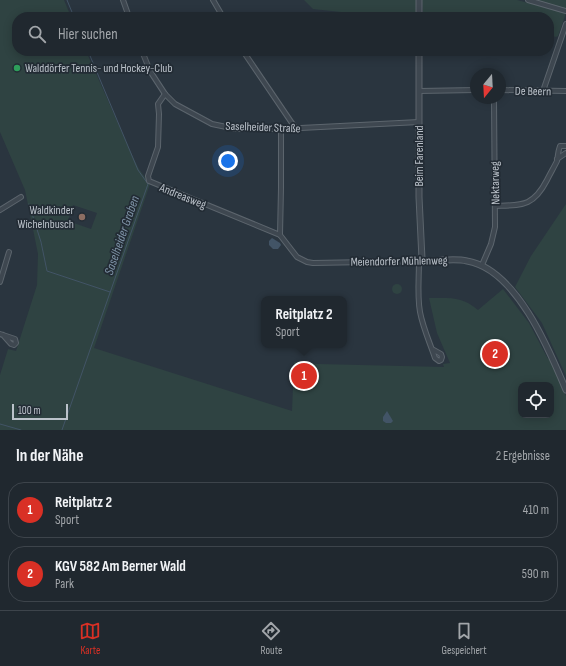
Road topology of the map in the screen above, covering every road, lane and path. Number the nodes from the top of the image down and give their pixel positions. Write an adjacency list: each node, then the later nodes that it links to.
1 (122, 0): 6 (street)
2 (213, 0): 7 (street)
3 (419, 0): 8 (street)
4 (528, 0): 5 (street)
5 (566, 10)
6 (127, 12)
7 (220, 12)
8 (419, 12)
9 (566, 24): 16 (street)
10 (144, 56): 18 (street, Saselheider Straße)
11 (246, 56): 22 (street)
12 (419, 56): 15 (street, Beim Farenland)
13 (470, 90): 15 (street)
14 (506, 90): 16 (street, De Beern)
15 (419, 91): 20 (street, Beim Farenland)
16 (543, 91): 17 (street, De Beern)
17 (566, 91)
18 (165, 94): 21 (street, Saselheider Straße); 29 (street, Andreasweg)
19 (494, 104): 27 (street, Nektarweg)
20 (419, 122): 22 (street, Saselheider Straße); 31 (street, Beim Farenland)
21 (281, 129): 22 (street, Saselheider Straße); 29 (street)
22 (296, 129)
23 (566, 146): 25 (street)
24 (566, 153): 25 (street)
25 (557, 159): 27 (street)
26 (21, 197): 28 (street)
27 (495, 206): 32 (street, Nektarweg)
28 (0, 208)
29 (280, 234): 31 (street, Meiendorfer Mühlenweg)
30 (9, 252): 33 (street)
31 (421, 261): 32 (street, Meiendorfer Mühlenweg); 34 (street)
32 (482, 265): 35 (street, Meiendorfer Mühlenweg)
33 (0, 282)
34 (432, 350)
35 (566, 390)

